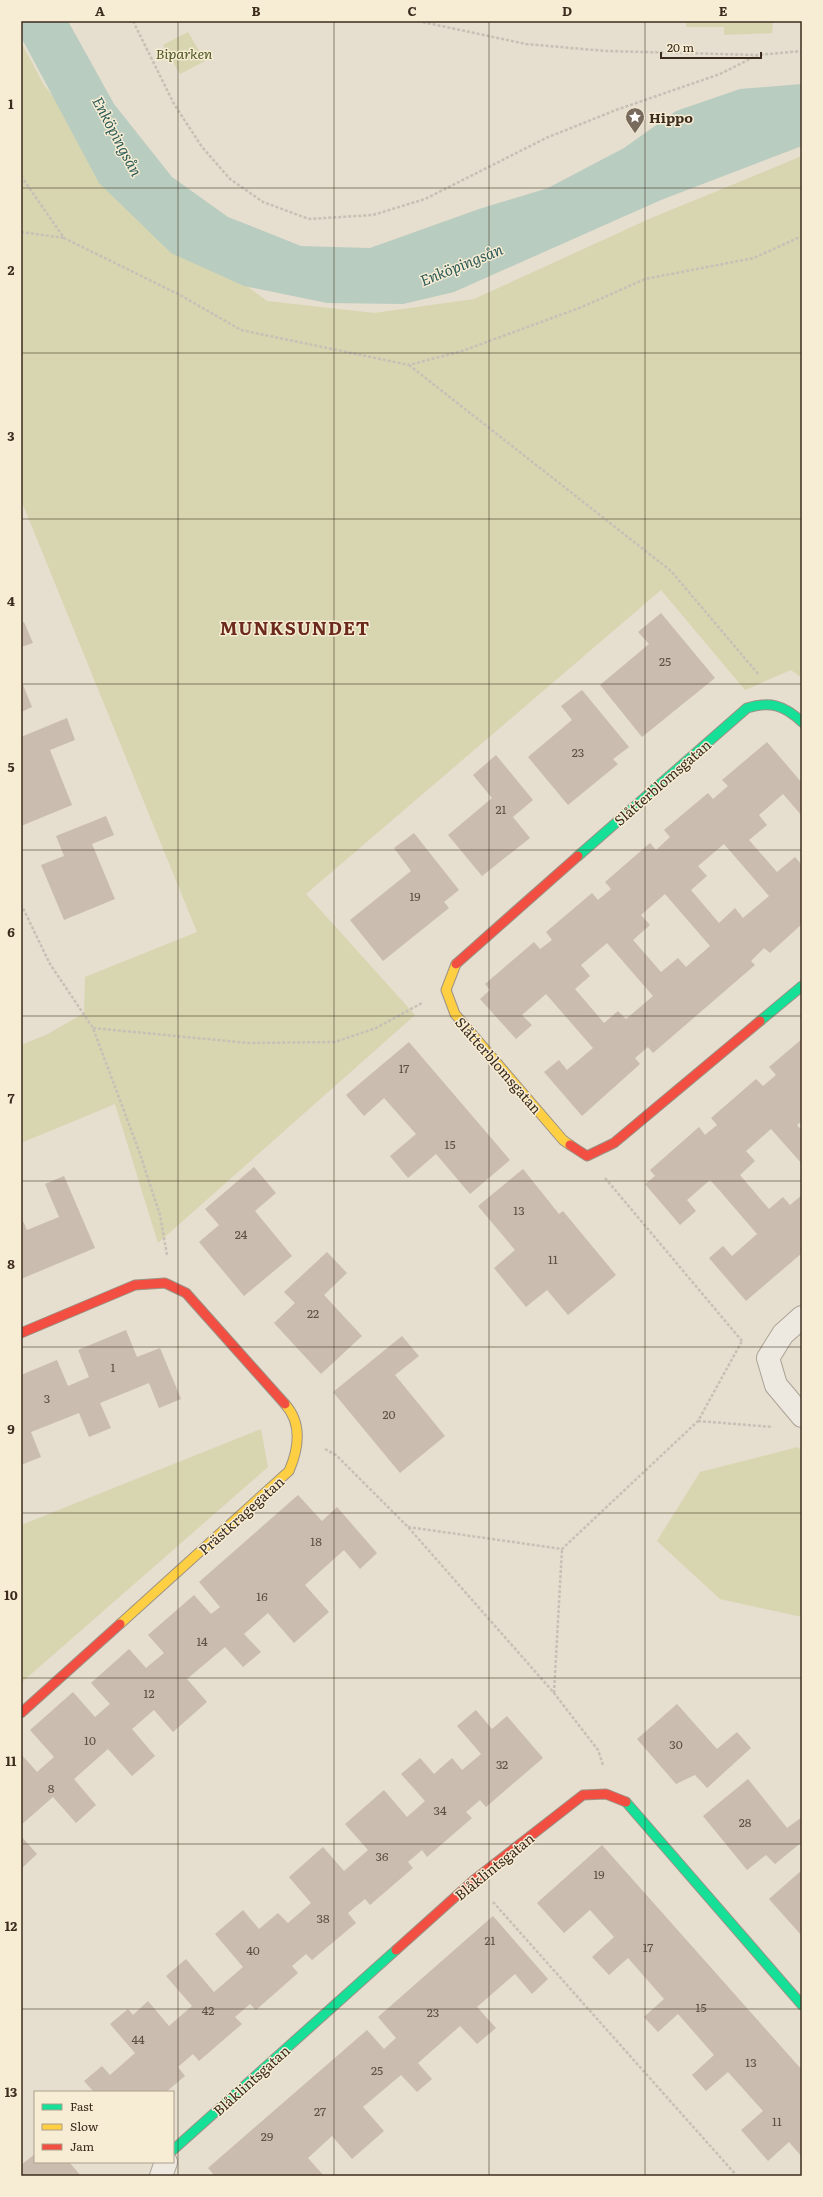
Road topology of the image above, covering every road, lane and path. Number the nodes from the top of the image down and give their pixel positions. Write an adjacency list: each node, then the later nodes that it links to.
1 (133, 21): 6 (path)
2 (418, 21): 4 (path)
3 (446, 21): 4 (path)
4 (445, 25): 6 (path)
5 (802, 51): 6 (path)
6 (758, 55)
7 (21, 176): 10 (path)
8 (21, 232): 10 (path)
9 (802, 236): 11 (path)
10 (64, 238): 11 (path)
11 (408, 365): 12 (path)
12 (782, 706): 13 (street); 16 (street, Slåtterblomsgatan)
13 (802, 722)
14 (21, 904): 17 (path)
15 (802, 986): 18 (street)
16 (446, 990): 17 (path); 18 (street, Slåtterblomsgatan)
17 (94, 1028): 19 (path)
18 (587, 1156): 22 (path)
19 (165, 1283): 21 (street); 27 (street, Prästkragegatan)
20 (802, 1318): 23 (street)
21 (21, 1333)
22 (742, 1341): 23 (path); 25 (path)
23 (768, 1358): 24 (street)
24 (802, 1416)
25 (698, 1421): 26 (path); 29 (path)
26 (780, 1427)
27 (299, 1432): 28 (path); 31 (street, Prästkragegatan)
28 (408, 1527): 29 (path); 30 (path)
29 (562, 1549): 30 (path)
30 (554, 1693): 32 (path)
31 (21, 1713)
32 (612, 1794): 33 (street, Blåklintsgatan); 34 (street, Blåklintsgatan)
33 (474, 1880): 35 (street, Blåklintsgatan); 38 (path)
34 (802, 2005)
35 (174, 2149)
36 (166, 2163): 37 (street)
37 (161, 2176)
38 (737, 2176)

